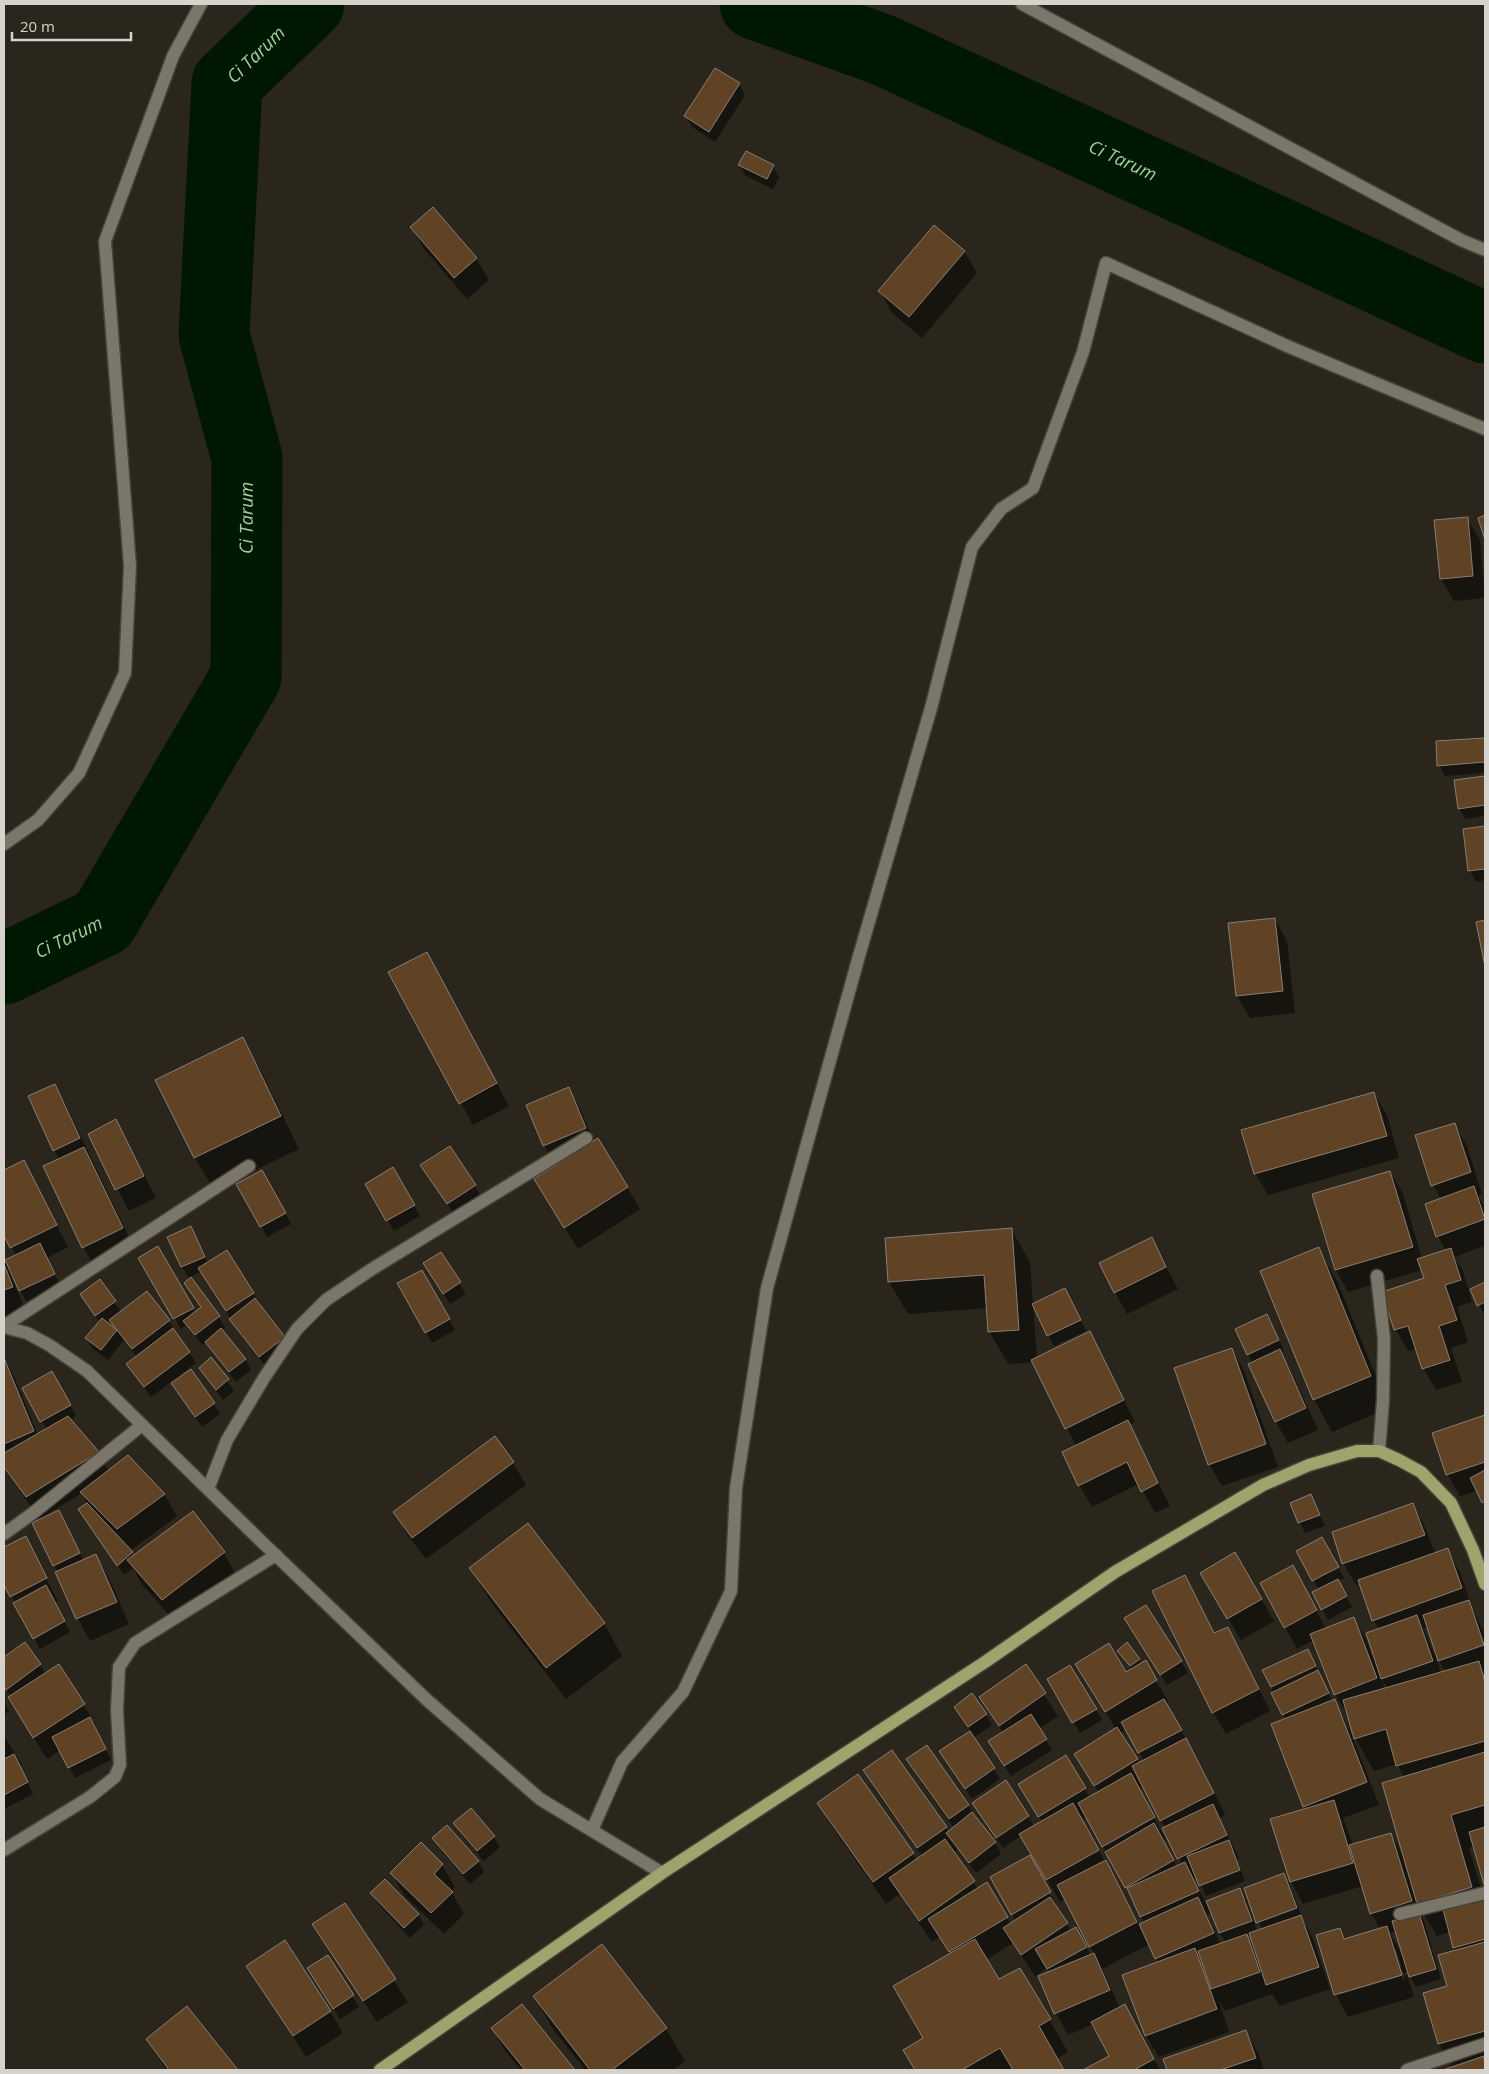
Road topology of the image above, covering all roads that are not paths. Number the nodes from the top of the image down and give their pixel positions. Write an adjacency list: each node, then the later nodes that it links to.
1 (201, 4): 5 (street)
2 (1022, 4): 3 (street)
3 (1485, 250)
4 (1485, 429): 16 (street)
5 (4, 844)
6 (586, 1138): 12 (street)
7 (249, 1166): 9 (street)
8 (1377, 1276): 11 (street)
9 (4, 1327): 10 (street)
10 (142, 1425): 12 (street); 13 (street)
11 (1379, 1451): 15 (main road); 18 (main road)
12 (208, 1489): 14 (street)
13 (5, 1530)
14 (276, 1555): 16 (street); 17 (street)
15 (1485, 1584)
16 (592, 1830): 18 (street)
17 (4, 1850)
18 (662, 1874): 22 (main road)
19 (1485, 1893): 20 (street)
20 (1400, 1914)
21 (1485, 2044): 23 (street)
22 (380, 2070)
23 (1407, 2070)

